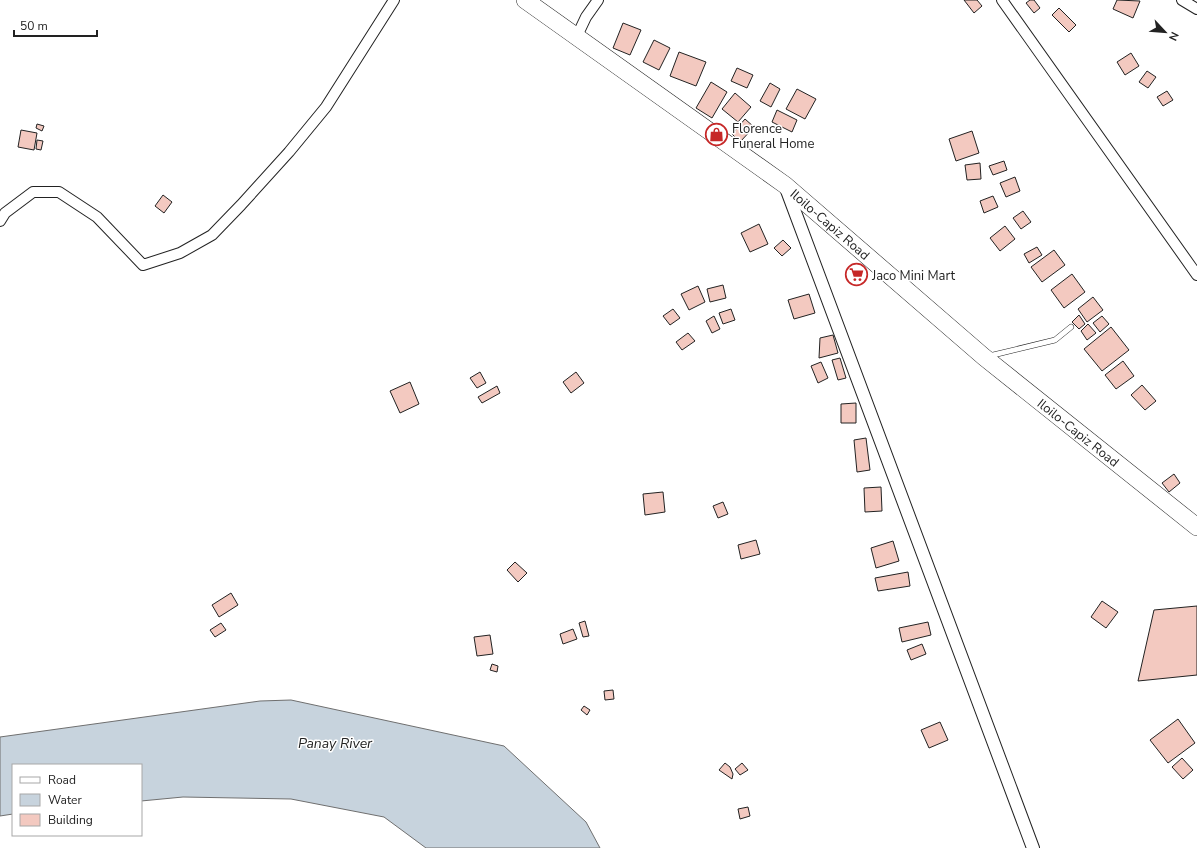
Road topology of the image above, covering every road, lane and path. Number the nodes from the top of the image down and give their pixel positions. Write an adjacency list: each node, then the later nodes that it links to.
1 (394, 0): 9 (street)
2 (525, 0): 7 (highway, Iloilo-Capiz Road)
3 (598, 0): 7 (street)
4 (1002, 0): 10 (street)
5 (1182, 0): 6 (street)
6 (1197, 9)
7 (577, 36): 8 (highway, Iloilo-Capiz Road)
8 (785, 185): 12 (highway, Iloilo-Capiz Road); 14 (street)
9 (0, 221)
10 (1197, 275)
11 (1071, 327): 12 (lane)
12 (984, 357): 13 (highway, Iloilo-Capiz Road)
13 (1197, 527)
14 (1033, 848)

